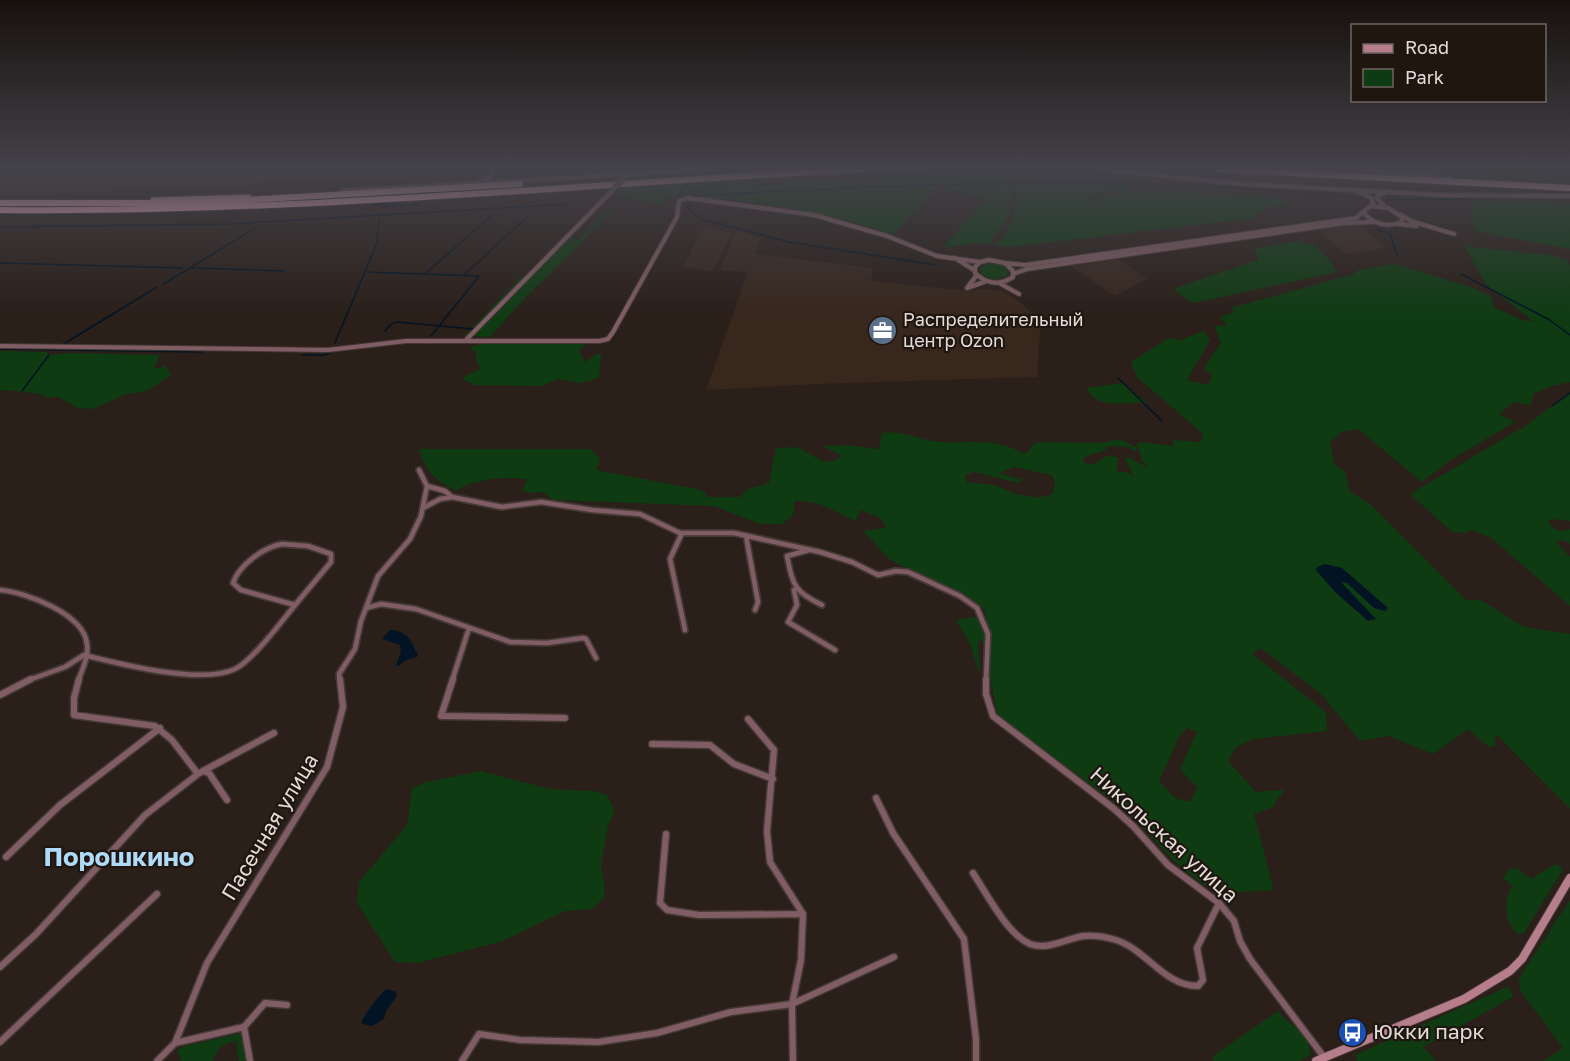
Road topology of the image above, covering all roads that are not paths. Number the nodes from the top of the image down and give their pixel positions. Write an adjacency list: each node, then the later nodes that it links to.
1 (585, 219): 21 (street, bridge)
2 (676, 219): 21 (street)
3 (829, 219): 10 (street)
4 (1352, 219): 12 (street)
5 (1370, 219): 8 (street)
6 (1402, 219): 9 (street)
7 (1408, 219): 9 (street)
8 (1374, 222): 9 (street); 14 (street)
9 (1399, 224)
10 (956, 258): 11 (street); 13 (street)
11 (980, 262): 12 (street); 13 (street)
12 (1005, 263): 14 (street)
13 (974, 270): 15 (street)
14 (1013, 274): 16 (street)
15 (976, 276): 17 (street); 17 (street)
16 (1009, 280): 18 (street); 19 (street)
17 (986, 281): 18 (street)
18 (999, 283): 19 (street)
19 (1013, 290): 20 (street)
20 (1018, 294)
21 (465, 340): 22 (street)
22 (0, 346)
23 (418, 470): 24 (street)
24 (427, 486): 25 (street); 26 (street, Пасечная улица)
25 (452, 497): 26 (street); 27 (street)
26 (423, 508): 34 (street, Пасечная улица)
27 (682, 533): 28 (street); 37 (street)
28 (746, 536): 29 (street); 35 (street)
29 (812, 550): 30 (street); 56 (street, Никольская улица)
30 (794, 589): 33 (street); 38 (street)
31 (0, 590): 39 (street)
32 (295, 605): 32 (street); 39 (street)
33 (822, 605)
34 (366, 608): 36 (street); 64 (street, Пасечная улица)
35 (755, 610)
36 (469, 628): 40 (street); 42 (street)
37 (685, 630)
38 (835, 650)
39 (84, 655): 41 (street); 44 (street)
40 (596, 657)
41 (0, 695)
42 (565, 718)
43 (748, 719): 48 (street)
44 (161, 728): 47 (street); 52 (street)
45 (274, 733): 47 (street)
46 (652, 744): 48 (street)
47 (201, 773): 50 (street); 59 (street)
48 (774, 779): 57 (street)
49 (876, 798): 70 (street)
50 (227, 800)
51 (666, 834): 57 (street)
52 (6, 857)
53 (973, 873): 56 (street)
54 (1570, 878): 65 (main road)
55 (157, 894): 63 (street)
56 (1219, 903): 65 (street, Никольская улица)
57 (803, 914): 60 (street)
58 (894, 957): 60 (street)
59 (0, 967)
60 (792, 1004): 68 (street); 69 (street)
61 (287, 1005): 62 (street)
62 (244, 1028): 64 (street); 67 (street)
63 (0, 1042)
64 (176, 1043): 66 (street, Пасечная улица)
65 (1320, 1059)
66 (157, 1061)
67 (250, 1061)
68 (462, 1061)
69 (793, 1061)
70 (976, 1061)

